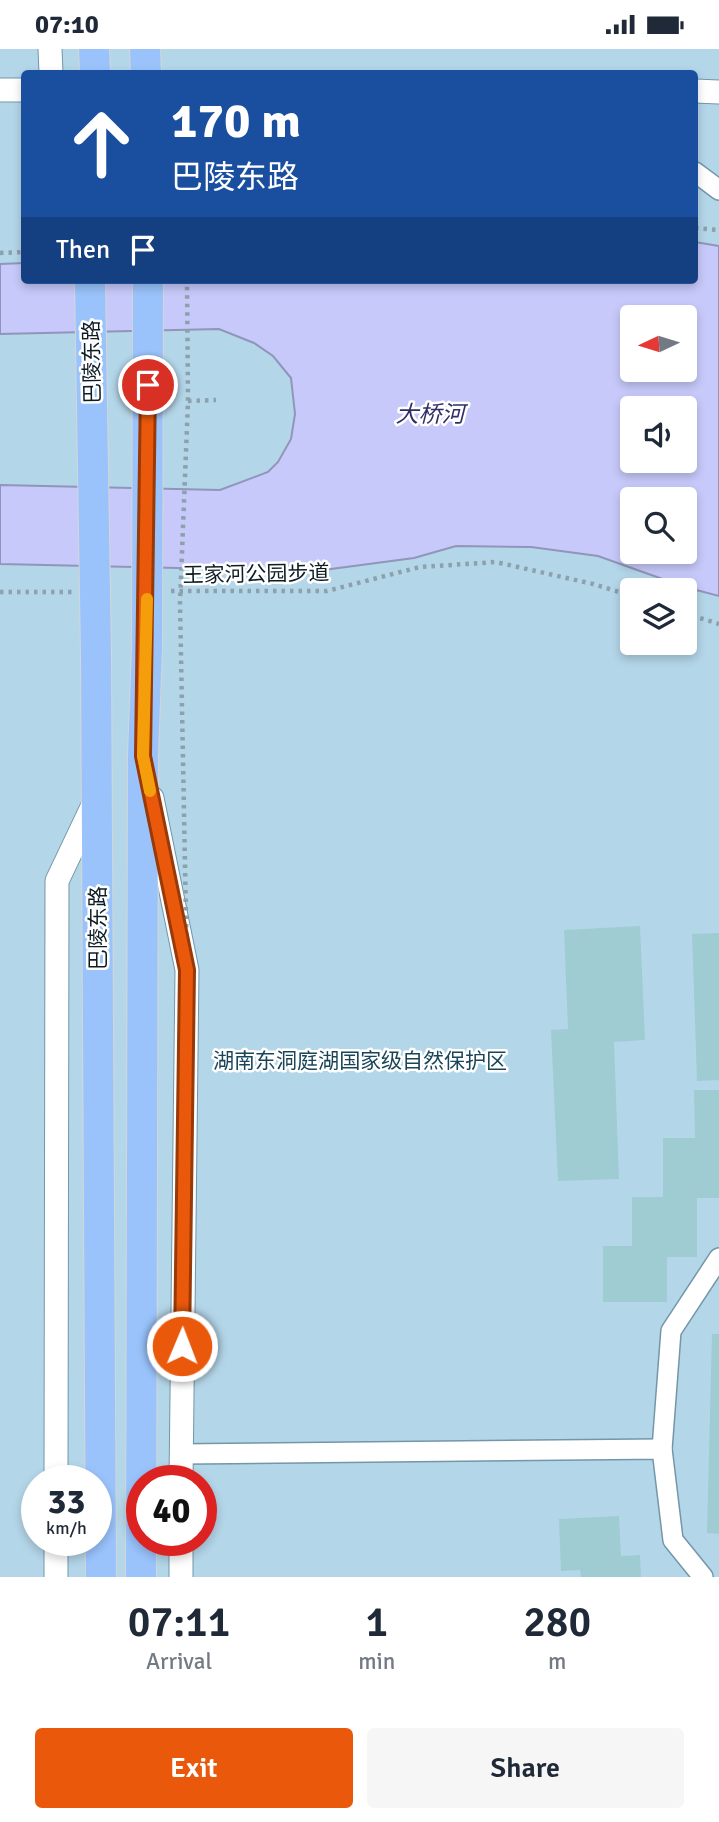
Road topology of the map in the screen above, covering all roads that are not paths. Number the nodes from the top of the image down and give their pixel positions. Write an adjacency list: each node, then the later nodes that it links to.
1 (50, 49): 4 (street)
2 (94, 49): 5 (main road)
3 (145, 49): 6 (main road)
4 (51, 70)
5 (95, 70)
6 (146, 70)
7 (0, 90): 8 (street)
8 (21, 90)
9 (698, 91): 10 (street)
10 (719, 92)
11 (698, 174): 12 (street)
12 (719, 190)
13 (90, 284): 16 (main road, 巴陵东路, bridge)
14 (148, 284): 15 (main road, bridge)
15 (143, 756): 19 (street); 26 (main road)
16 (97, 798): 20 (street); 25 (main road, 巴陵东路)
17 (719, 1258): 18 (street)
18 (662, 1449): 19 (street); 28 (street)
19 (181, 1454): 21 (street)
20 (56, 1465)
21 (181, 1465)
22 (56, 1556): 24 (street)
23 (181, 1556): 27 (street)
24 (56, 1577)
25 (101, 1577)
26 (142, 1577)
27 (181, 1577)
28 (703, 1577)

